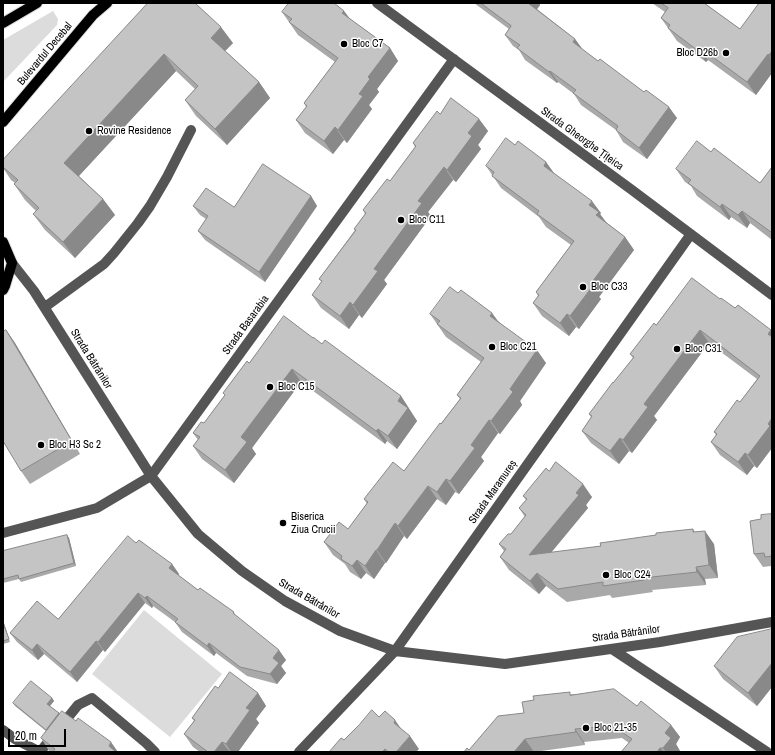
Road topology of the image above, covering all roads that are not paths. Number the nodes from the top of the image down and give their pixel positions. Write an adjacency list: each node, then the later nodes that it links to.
1 (37, 3): 4 (main road)
2 (107, 3): 6 (main road, Bulevardul Decebal)
3 (377, 3): 5 (street, Strada Gheorghe Țițeica)
4 (3, 24)
5 (454, 59): 8 (street, Strada Gheorghe Țițeica); 14 (street, Strada Basarabia)
6 (3, 122)
7 (191, 130): 13 (street)
8 (691, 234): 12 (street, Strada Gheorghe Țițeica); 18 (street, Strada Maramureș)
9 (3, 242): 10 (main road, Strada Bătrânilor)
10 (12, 263): 11 (main road); 13 (street, Strada Bătrânilor)
11 (3, 290)
12 (772, 295)
13 (44, 307): 14 (street, Strada Bătrânilor)
14 (151, 476): 15 (street, Strada Basarabia); 18 (street, Strada Bătrânilor)
15 (3, 533)
16 (772, 622): 17 (street, Strada Bătrânilor)
17 (612, 649): 18 (street, Strada Bătrânilor); 23 (street)
18 (394, 651): 22 (street, Strada Maramureș)
19 (3, 730): 20 (street)
20 (40, 752): 21 (street)
21 (155, 752)
22 (300, 752)
23 (767, 752)

